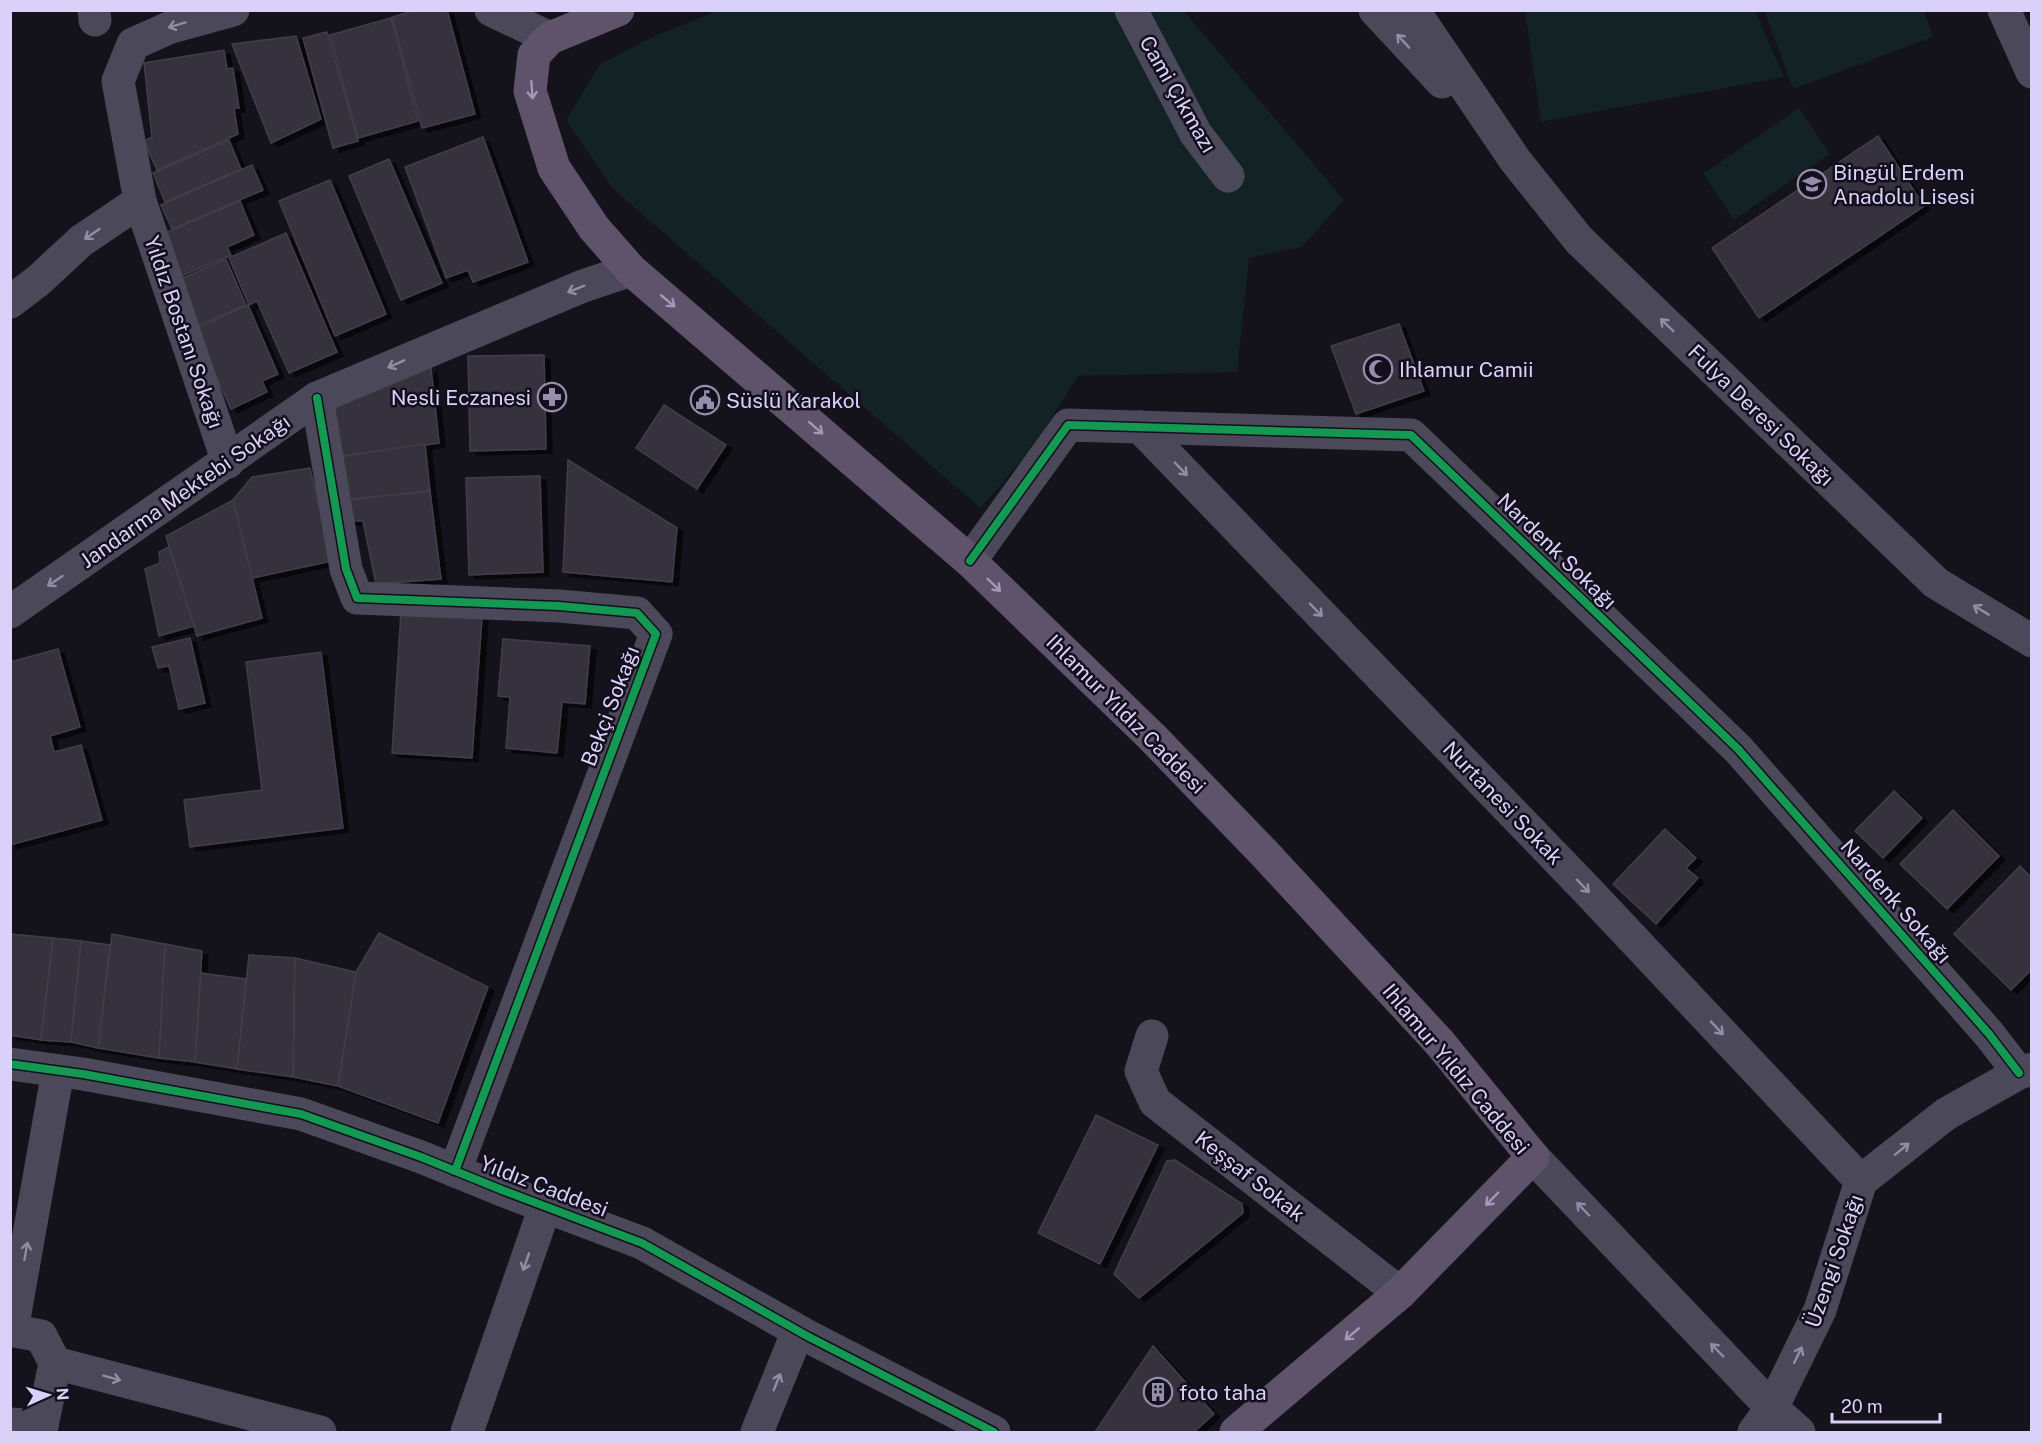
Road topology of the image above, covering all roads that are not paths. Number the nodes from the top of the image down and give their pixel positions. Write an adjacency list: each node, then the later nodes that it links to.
1 (233, 10): 12 (street, Yıldız Bostanı Sokağı, one-way to 12)
2 (491, 10): 8 (street)
3 (618, 10): 8 (main road)
4 (1131, 10): 11 (street, Cami Çıkmazı)
5 (1375, 10): 10 (street, Fulya Deresi Sokağı, one-way to 5)
6 (1413, 10): 10 (street, Fulya Deresi Sokağı)
7 (2004, 10): 9 (street)
8 (550, 38): 13 (main road, Ihlamur Yıldız Caddesi, one-way to 13)
9 (2031, 72)
10 (1515, 160): 20 (street, Fulya Deresi Sokağı, one-way to 10)
11 (1228, 176)
12 (140, 201): 14 (street, one-way to 14); 17 (street, Yıldız Bostanı Sokağı)
13 (631, 270): 15 (street, Jandarma Mektebi Sokağı, one-way to 15); 18 (main road, Ihlamur Yıldız Caddesi, one-way to 18)
14 (10, 302)
15 (317, 399): 17 (street, Jandarma Mektebi Sokağı); 26 (street, Bekçi Sokağı)
16 (1140, 427): 18 (street, Nardenk Sokağı); 24 (street, Nardenk Sokağı); 27 (street, Nurtanesi Sokak, one-way to 27)
17 (228, 462): 19 (street, Jandarma Mektebi Sokağı, one-way to 19)
18 (970, 561): 25 (main road, Ihlamur Yıldız Caddesi, one-way to 25)
19 (10, 612)
20 (2031, 641)
21 (1152, 1036): 29 (street, Keşşaf Sokak)
22 (10, 1064): 23 (street, Yıldız Caddesi)
23 (58, 1071): 26 (street, Yıldız Caddesi); 30 (street, one-way to 23)
24 (2025, 1071): 27 (street, Üzengi Sokağı, one-way to 24)
25 (1533, 1157): 29 (main road, Ihlamur Yıldız Caddesi, one-way to 29); 33 (street, one-way to 25)
26 (455, 1171): 28 (street, Yıldız Caddesi)
27 (1862, 1181): 33 (street, Üzengi Sokağı, one-way to 27)
28 (546, 1207): 31 (street, Yıldız Caddesi); 36 (street, one-way to 36)
29 (1400, 1293): 39 (main road, Ihlamur Yıldız Caddesi, one-way to 39)
30 (11, 1330): 32 (street)
31 (798, 1331): 37 (street, one-way to 31); 38 (street, Yıldız Caddesi)
32 (55, 1363): 34 (street); 35 (street, one-way to 35)
33 (1763, 1420): 40 (street)
34 (10, 1424)
35 (320, 1432)
36 (467, 1432)
37 (757, 1432)
38 (994, 1432)
39 (1236, 1432)
40 (1799, 1432)

